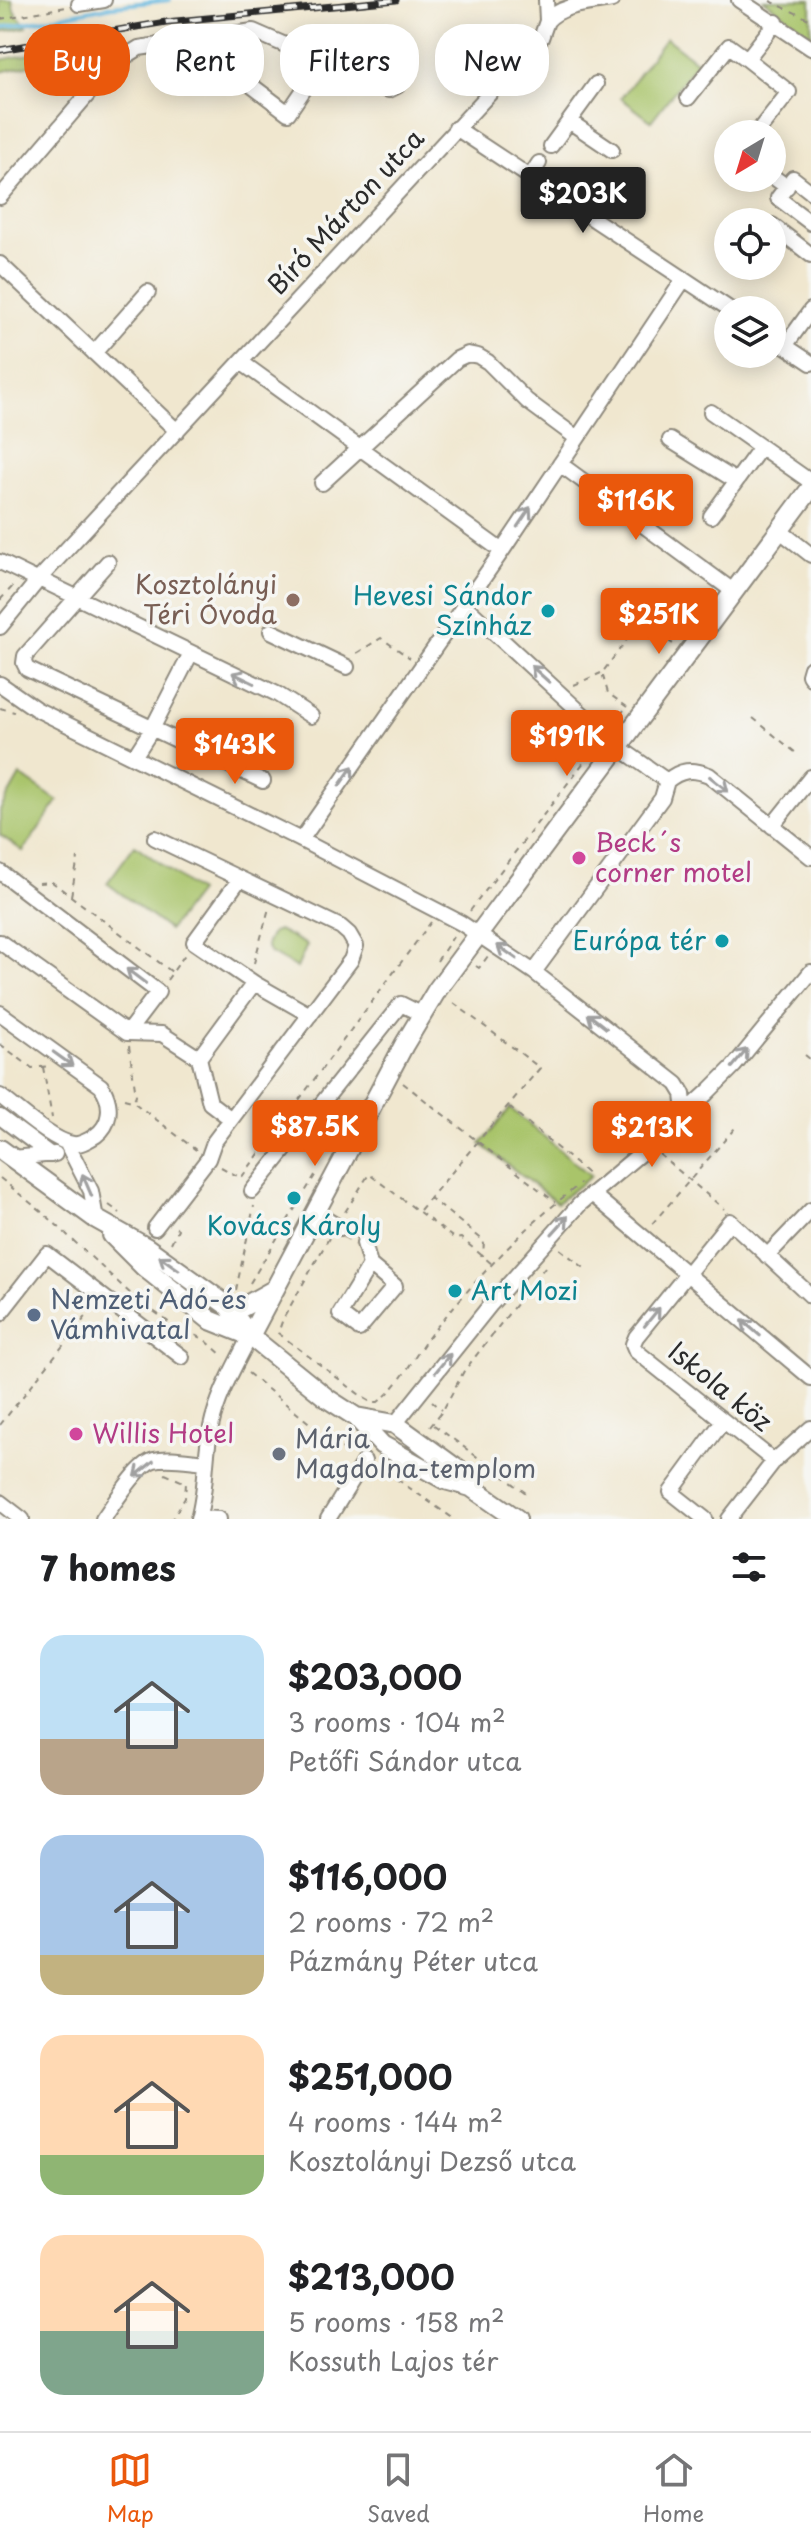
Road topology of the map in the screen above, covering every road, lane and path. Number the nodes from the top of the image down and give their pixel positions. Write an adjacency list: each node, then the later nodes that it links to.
1 (104, 0): 6 (street)
2 (549, 0): 7 (street); 10 (street)
3 (612, 0): 7 (street)
4 (739, 0): 11 (street)
5 (771, 0): 9 (path)
6 (79, 4): 8 (path)
7 (572, 7): 10 (street); 13 (street)
8 (0, 19)
9 (811, 20)
10 (547, 21): 12 (street, Bíró Márton utca)
11 (776, 22): 15 (street); 16 (street)
12 (546, 24)
13 (549, 30)
14 (146, 47): 31 (street)
15 (811, 48)
16 (747, 59): 21 (street); 22 (street)
17 (596, 84): 23 (street)
18 (264, 95): 19 (street)
19 (300, 96)
20 (486, 96): 24 (street, Bíró Márton utca)
21 (688, 98)
22 (767, 120)
23 (569, 121): 25 (street); 26 (street)
24 (456, 128): 28 (street); 43 (street, Bíró Márton utca)
25 (551, 146)
26 (612, 150)
27 (539, 163): 28 (street)
28 (530, 177): 36 (street)
29 (787, 187): 30 (street); 32 (street)
30 (811, 192)
31 (0, 197)
32 (811, 223)
33 (786, 236): 34 (street)
34 (811, 255)
35 (0, 264): 42 (street)
36 (684, 279): 38 (street); 47 (street)
37 (148, 292): 42 (street)
38 (714, 299)
39 (811, 310): 40 (street)
40 (786, 333)
41 (786, 346): 44 (street)
42 (94, 353): 46 (street)
43 (241, 362): 46 (street, Bíró Márton utca); 50 (street)
44 (811, 363)
45 (711, 412): 49 (street)
46 (177, 431): 61 (street, Bíró Márton utca)
47 (577, 438): 50 (street); 51 (street)
48 (670, 440): 52 (street)
49 (761, 447): 52 (street); 54 (street)
50 (358, 448): 53 (street); 57 (street)
51 (560, 464): 57 (street, one-way to 51); 62 (street)
52 (736, 481): 55 (street)
53 (322, 483)
54 (811, 485): 56 (main road)
55 (711, 516)
56 (779, 530): 58 (street); 62 (main road)
57 (502, 551): 64 (street)
58 (811, 555)
59 (3, 562): 61 (street)
60 (108, 562): 63 (street)
61 (38, 580): 63 (street); 65 (street, Bíró Márton utca)
62 (733, 591): 70 (main road)
63 (77, 598): 68 (street); 83 (street)
64 (464, 605): 72 (street); 77 (street, one-way to 64)
65 (6, 614): 66 (street, Bíró Márton utca)
66 (0, 627)
67 (271, 631): 71 (street)
68 (191, 653): 80 (street, one-way to 68); 83 (street)
69 (357, 653): 72 (path)
70 (687, 654): 74 (path); 81 (main road)
71 (347, 667)
72 (422, 667): 92 (street, one-way to 72)
73 (811, 668): 75 (street)
74 (602, 673): 77 (path); 81 (path)
75 (811, 678)
76 (0, 684): 79 (street)
77 (559, 691): 84 (street)
78 (0, 698): 79 (street)
79 (36, 709): 86 (street)
80 (311, 716)
81 (640, 717): 84 (main road)
82 (753, 718): 85 (path)
83 (152, 729): 86 (street); 88 (street)
84 (617, 746): 89 (street); 101 (main road)
85 (796, 753)
86 (134, 757): 92 (street)
87 (811, 777): 90 (street)
88 (263, 781)
89 (667, 781): 90 (street, one-way to 90); 105 (street)
90 (772, 826): 93 (street)
91 (155, 838): 96 (street)
92 (301, 840): 101 (street)
93 (811, 857)
94 (78, 858): 99 (path)
95 (0, 872): 97 (street)
96 (239, 880): 98 (street); 103 (street)
97 (18, 885): 99 (path); 109 (street, one-way to 97)
98 (272, 895): 107 (path); 112 (street)
99 (71, 897): 104 (path)
100 (431, 921): 136 (path)
101 (478, 933): 105 (street, one-way to 101); 108 (main road)
102 (0, 942): 113 (street)
103 (194, 942): 104 (path); 107 (street)
104 (172, 972): 109 (path)
105 (534, 972): 123 (street, one-way to 105)
106 (811, 972): 123 (street, one-way to 106)
107 (252, 981): 112 (street); 115 (street)
108 (437, 990): 111 (main road); 122 (path)
109 (158, 992): 113 (street)
110 (0, 1013): 119 (street, one-way to 119)
111 (421, 1014): 118 (main road); 140 (street)
112 (310, 1015): 126 (street)
113 (127, 1033): 115 (street); 121 (path)
114 (805, 1055): 116 (path)
115 (199, 1058): 126 (street)
116 (811, 1060)
117 (43, 1067): 125 (path)
118 (390, 1072): 128 (path); 145 (main road)
119 (106, 1094): 121 (path); 129 (street)
120 (0, 1096): 129 (street)
121 (133, 1102): 133 (path)
122 (508, 1106): 128 (path); 134 (path)
123 (685, 1113): 138 (street)
124 (0, 1117): 132 (street)
125 (53, 1119)
126 (231, 1119): 133 (street)
127 (735, 1128): 137 (path)
128 (477, 1141): 141 (path); 142 (path)
129 (69, 1148): 132 (street); 139 (street, one-way to 129)
130 (657, 1152): 137 (path)
131 (6, 1154): 132 (street); 146 (main road)
132 (51, 1155)
133 (208, 1159): 136 (path); 149 (street)
134 (590, 1177)
135 (0, 1178): 169 (path)
136 (241, 1178): 140 (path)
137 (691, 1179): 148 (path); 151 (path)
138 (587, 1188): 142 (path); 151 (street); 174 (street, one-way to 138)
139 (91, 1191): 146 (street); 147 (path)
140 (252, 1191): 165 (path)
141 (429, 1197): 144 (path); 156 (path)
142 (557, 1203): 158 (path)
143 (811, 1210): 155 (street)
144 (420, 1211): 150 (path); 156 (path)
145 (314, 1212): 150 (street); 162 (main road)
146 (96, 1219): 165 (main road, one-way to 146); 167 (main road)
147 (129, 1219)
148 (730, 1221): 155 (street); 161 (street)
149 (159, 1223): 153 (path)
150 (338, 1227): 158 (path)
151 (642, 1236): 161 (street)
152 (364, 1243): 159 (street)
153 (168, 1247)
154 (559, 1248): 160 (path)
155 (767, 1256): 163 (street)
156 (483, 1257): 158 (path)
157 (549, 1260): 184 (path)
158 (492, 1264)
159 (370, 1265): 159 (street)
160 (587, 1270)
161 (687, 1274): 171 (street, one-way to 161); 173 (street, Iskola köz, one-way to 161)
162 (275, 1289): 165 (main road); 167 (main road)
163 (811, 1296)
164 (102, 1297): 166 (street); 168 (street); 175 (path)
165 (233, 1303): 167 (main road)
166 (0, 1314)
167 (250, 1336): 169 (street); 172 (main road)
168 (182, 1357)
169 (236, 1364): 179 (street)
170 (249, 1373): 177 (path)
171 (811, 1378)
172 (356, 1417): 174 (main road); 183 (main road)
173 (723, 1421): 178 (street, Iskola köz); 194 (street)
174 (395, 1424): 183 (main road)
175 (0, 1425)
176 (811, 1428): 178 (street)
177 (364, 1461): 181 (path); 191 (street)
178 (774, 1461): 195 (street)
179 (206, 1462): 186 (street); 188 (street, one-way to 188)
180 (160, 1472): 189 (path)
181 (392, 1477): 182 (path); 192 (path)
182 (386, 1478)
183 (471, 1487): 193 (main road)
184 (530, 1496)
185 (0, 1502): 187 (street)
186 (198, 1518): 190 (street)
187 (22, 1519)
188 (103, 1519)
189 (172, 1519)
190 (219, 1519)
191 (328, 1519)
192 (454, 1519)
193 (517, 1519)
194 (705, 1519)
195 (729, 1519)

